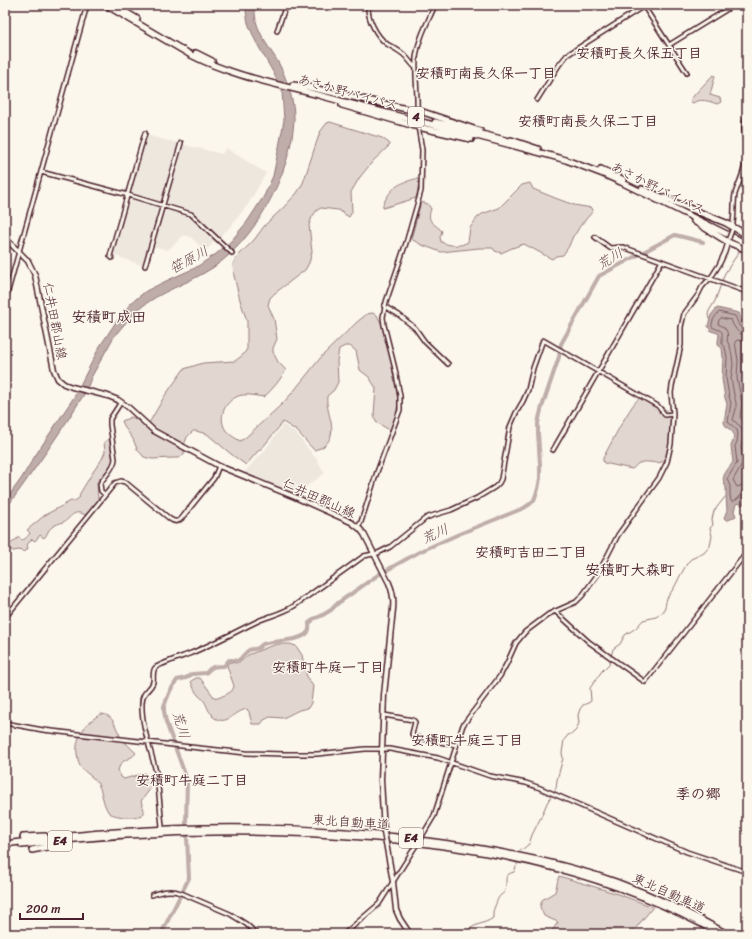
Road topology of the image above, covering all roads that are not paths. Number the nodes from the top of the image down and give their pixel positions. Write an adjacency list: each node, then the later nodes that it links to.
1 (87, 5): 23 (street)
2 (106, 5): 13 (highway, あさか野バイパス / 4)
3 (114, 5): 13 (highway, あさか野バイパス / 4)
4 (286, 5): 9 (street)
5 (368, 5): 11 (street)
6 (435, 5): 11 (street)
7 (734, 5): 10 (street)
8 (643, 6): 10 (street); 15 (street)
9 (277, 31)
10 (669, 45): 12 (street)
11 (416, 68): 16 (street)
12 (687, 73)
13 (268, 80): 14 (highway, あさか野バイパス / 4); 14 (highway, あさか野バイパス / 4)
14 (294, 88): 16 (highway); 18 (highway); 21 (highway, あさか野バイパス / 4); 22 (highway, あさか野バイパス / 4)
15 (537, 100)
16 (417, 112): 18 (street, bridge); 22 (highway)
17 (747, 112): 28 (street)
18 (418, 125): 21 (highway); 44 (street)
19 (145, 133): 26 (street)
20 (181, 143): 27 (street)
21 (517, 147): 25 (highway, あさか野バイパス / 4)
22 (539, 149): 24 (highway, あさか野バイパス / 4)
23 (41, 172): 26 (street); 36 (street)
24 (642, 189): 28 (highway); 33 (highway, あさか野バイパス / 4)
25 (646, 194): 32 (highway); 34 (highway, あさか野バイパス / 4)
26 (128, 195): 27 (street); 38 (street)
27 (163, 205): 37 (street); 40 (street)
28 (732, 228): 29 (highway); 32 (street, bridge)
29 (747, 235)
30 (595, 237): 39 (street)
31 (5, 238): 36 (main road, 仁井田郡山線)
32 (729, 240): 35 (highway); 41 (street)
33 (747, 241)
34 (747, 244)
35 (747, 250)
36 (19, 251): 43 (street); 47 (main road, 仁井田郡山線)
37 (231, 253)
38 (112, 258)
39 (662, 261): 41 (street); 46 (street)
40 (145, 266)
41 (709, 278): 42 (street); 48 (street)
42 (747, 292)
43 (5, 302)
44 (384, 306): 45 (street); 52 (street)
45 (448, 364)
46 (598, 372): 48 (street); 49 (street); 54 (street)
47 (121, 402): 50 (main road, 仁井田郡山線); 51 (street)
48 (673, 414): 55 (street)
49 (553, 450)
50 (219, 466): 51 (street); 52 (main road, 仁井田郡山線)
51 (105, 495): 56 (street)
52 (358, 527): 54 (main road, 仁井田郡山線)
53 (747, 552): 55 (street)
54 (375, 553): 57 (main road, 仁井田郡山線); 59 (street)
55 (555, 611): 60 (street)
56 (8, 614)
57 (384, 715): 60 (street); 61 (main road, 仁井田郡山線)
58 (5, 723): 59 (street)
59 (149, 742): 61 (street); 63 (street)
60 (456, 745): 62 (street)
61 (382, 749): 62 (street); 71 (main road, 仁井田郡山線, bridge)
62 (451, 762): 70 (street); 71 (street, bridge)
63 (162, 826)
64 (78, 835): 66 (highway); 67 (highway, 東北自動車道 / E4); 77 (highway, 東北自動車道 / E4)
65 (115, 836): 68 (highway, 東北自動車道 / E4); 69 (highway); 76 (highway, 東北自動車道 / E4)
66 (24, 837)
67 (5, 844)
68 (5, 848)
69 (32, 850)
70 (747, 872)
71 (393, 882): 74 (street); 75 (main road, 仁井田郡山線)
72 (152, 895): 73 (street)
73 (257, 934)
74 (344, 934)
75 (410, 934)
76 (720, 934)
77 (727, 934)

